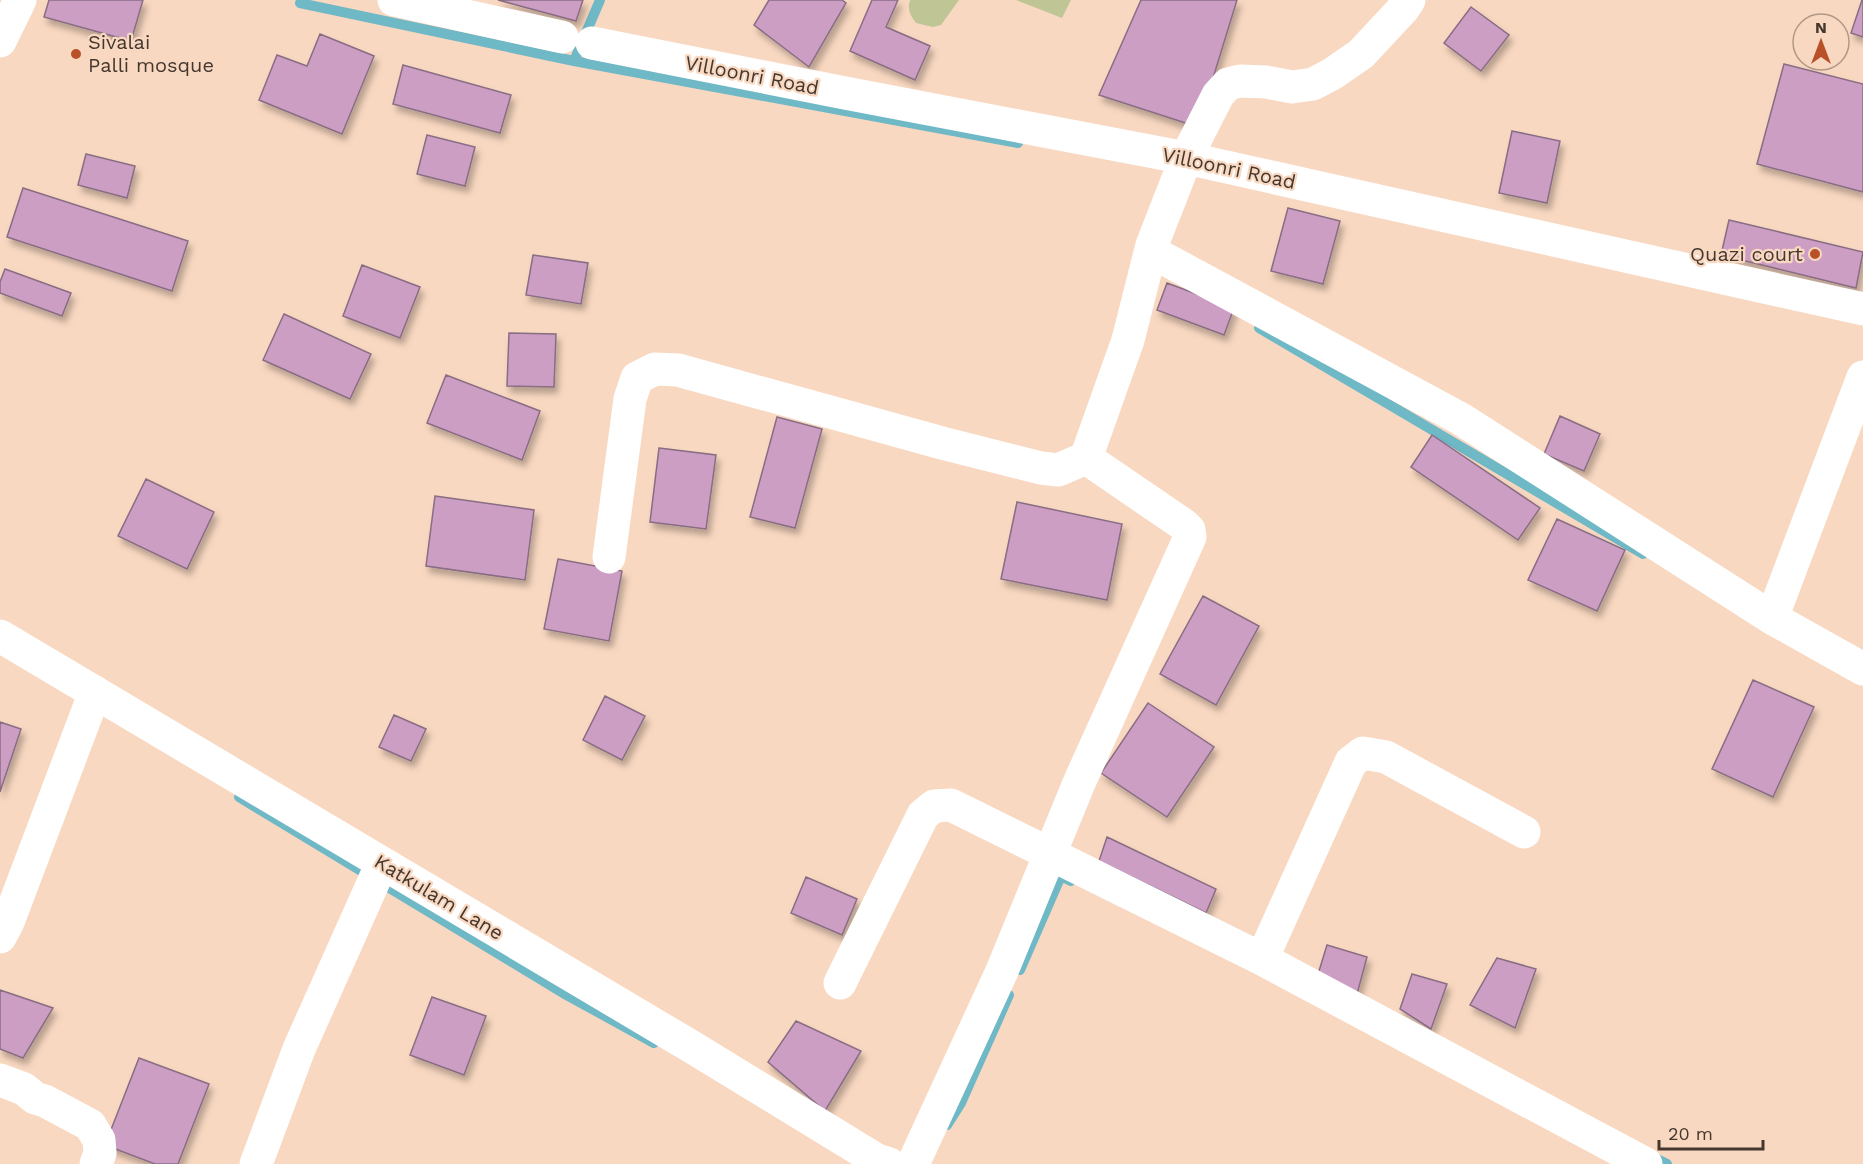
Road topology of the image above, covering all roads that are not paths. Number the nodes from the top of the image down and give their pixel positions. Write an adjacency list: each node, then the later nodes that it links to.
1 (20, 0): 4 (street)
2 (394, 0): 5 (street, Villoonri Road)
3 (1409, 0): 5 (street)
4 (0, 40)
5 (1186, 158): 6 (street); 7 (street, Villoonri Road)
6 (1152, 252): 9 (street); 11 (street)
7 (1863, 309)
8 (1863, 377): 11 (street)
9 (1086, 458): 10 (street); 16 (street)
10 (609, 557)
11 (1772, 618): 13 (street)
12 (0, 636): 14 (street, Katkulam Lane)
13 (1863, 669)
14 (95, 692): 17 (street, Katkulam Lane); 18 (street)
15 (1524, 832): 19 (street)
16 (1051, 853): 19 (street); 20 (street); 25 (street)
17 (382, 862): 22 (street, Katkulam Lane); 24 (street)
18 (0, 937)
19 (1262, 959): 26 (street)
20 (840, 983)
21 (0, 1080): 23 (street)
22 (883, 1162)
23 (96, 1164)
24 (256, 1164)
25 (911, 1164)
26 (1646, 1164)

